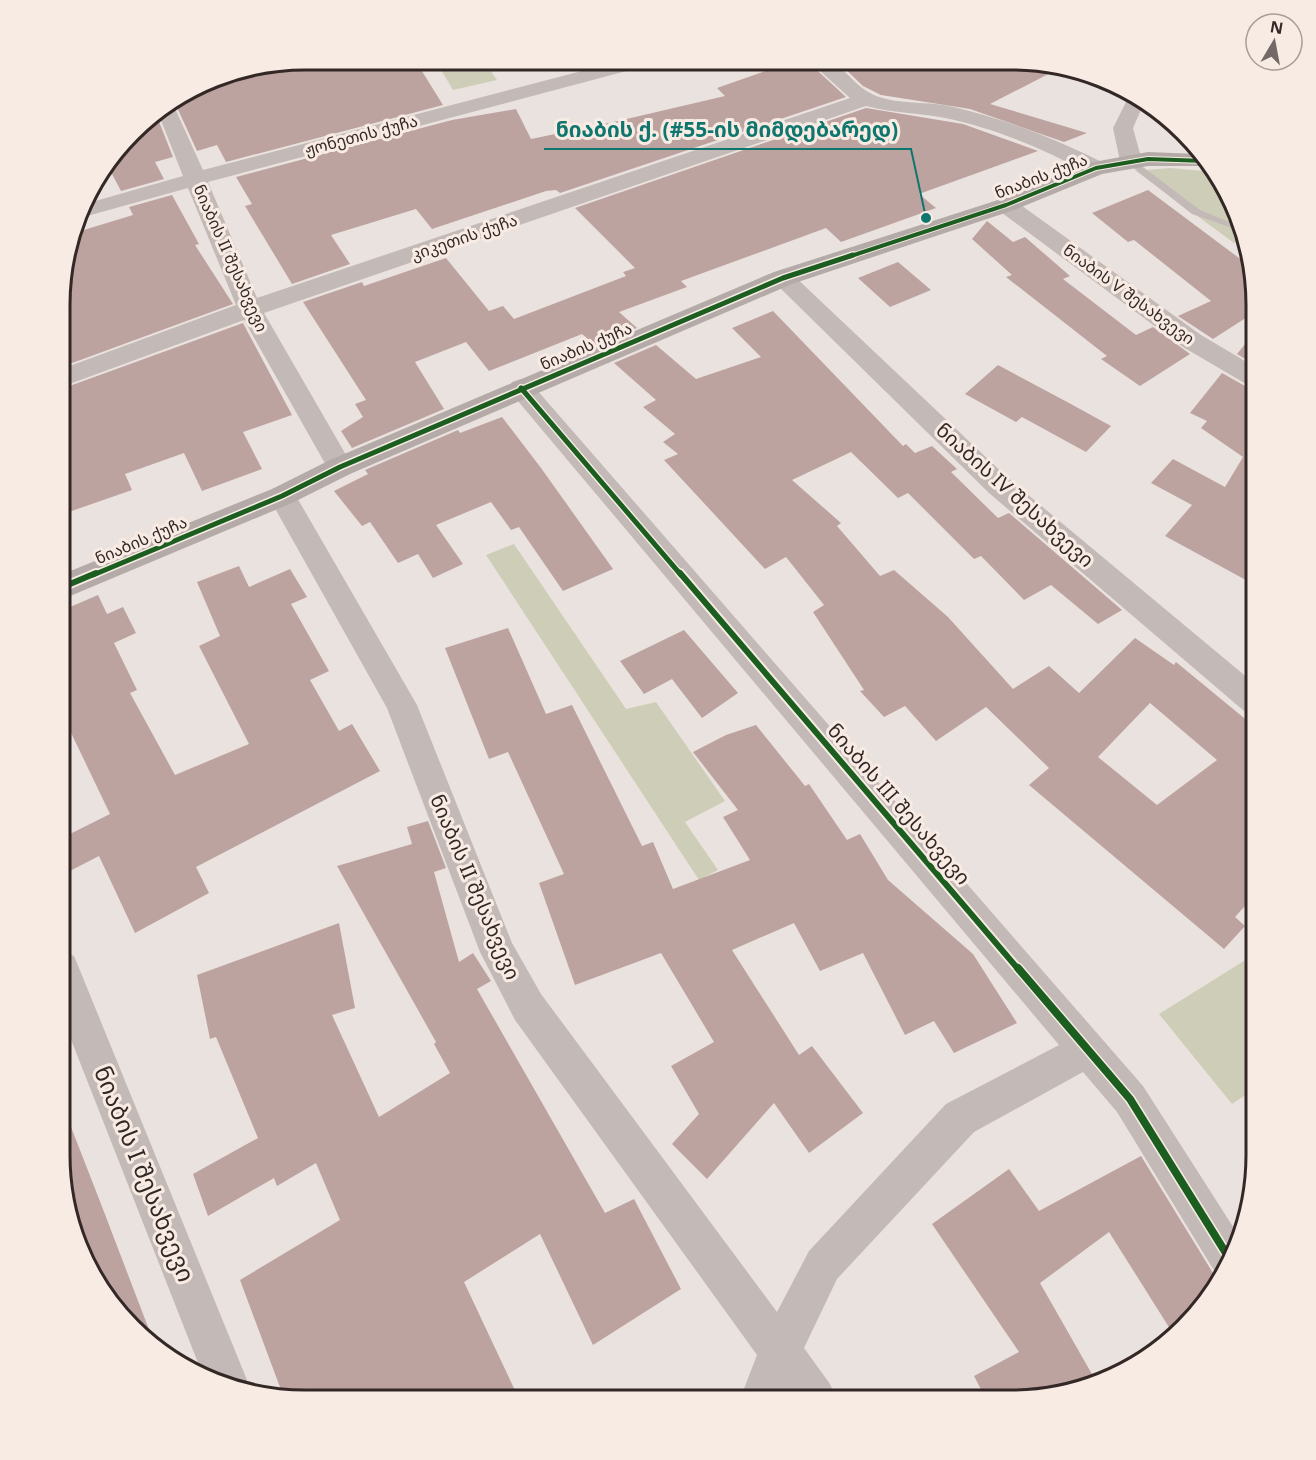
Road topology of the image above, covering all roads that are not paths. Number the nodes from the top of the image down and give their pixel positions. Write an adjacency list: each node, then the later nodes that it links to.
1 (608, 70): 9 (street, ჟონეთის ქუჩა)
2 (833, 70): 3 (street)
3 (865, 100): 8 (street); 14 (street, კიკეთის ქუჩა)
4 (1133, 105): 7 (street)
5 (169, 114): 9 (street, ნიაბის II შესახვევი)
6 (1195, 160): 7 (street, ნიაბის ქუჩა)
7 (1131, 161): 8 (street, ნიაბის ქუჩა); 12 (lane)
8 (1096, 168): 10 (street, ნიაბის ქუჩა)
9 (195, 179): 11 (street, ჟონეთის ქუჩა); 14 (street, ნიაბის II შესახვევი)
10 (1006, 205): 13 (street, ნიაბის ქუჩა); 15 (street, ნიაბის V შესახვევი)
11 (91, 209)
12 (1232, 225)
13 (783, 278): 17 (street, ნიაბის ქუჩა); 21 (street, ნიაბის IV შესახვევი)
14 (250, 309): 16 (street, კიკეთის ქუჩა); 18 (street, ნიაბის II შესახვევი)
15 (1246, 372)
16 (70, 375)
17 (521, 388): 18 (street, ნიაბის ქუჩა); 23 (street, ნიაბის III შესახვევი)
18 (340, 467): 19 (street, ნიაბის ქუჩა)
19 (282, 496): 20 (street, ნიაბის ქუჩა); 25 (street, ნიაბის II შესახვევი)
20 (70, 584)
21 (1246, 694)
22 (70, 988): 26 (street, ნიაბის I შესახვევი)
23 (1088, 1050): 24 (street, ნიაბის III შესახვევი); 25 (street)
24 (1225, 1251)
25 (779, 1353): 27 (street); 28 (street, ნიაბის II შესახვევი)
26 (224, 1375)
27 (765, 1390)
28 (807, 1390)

